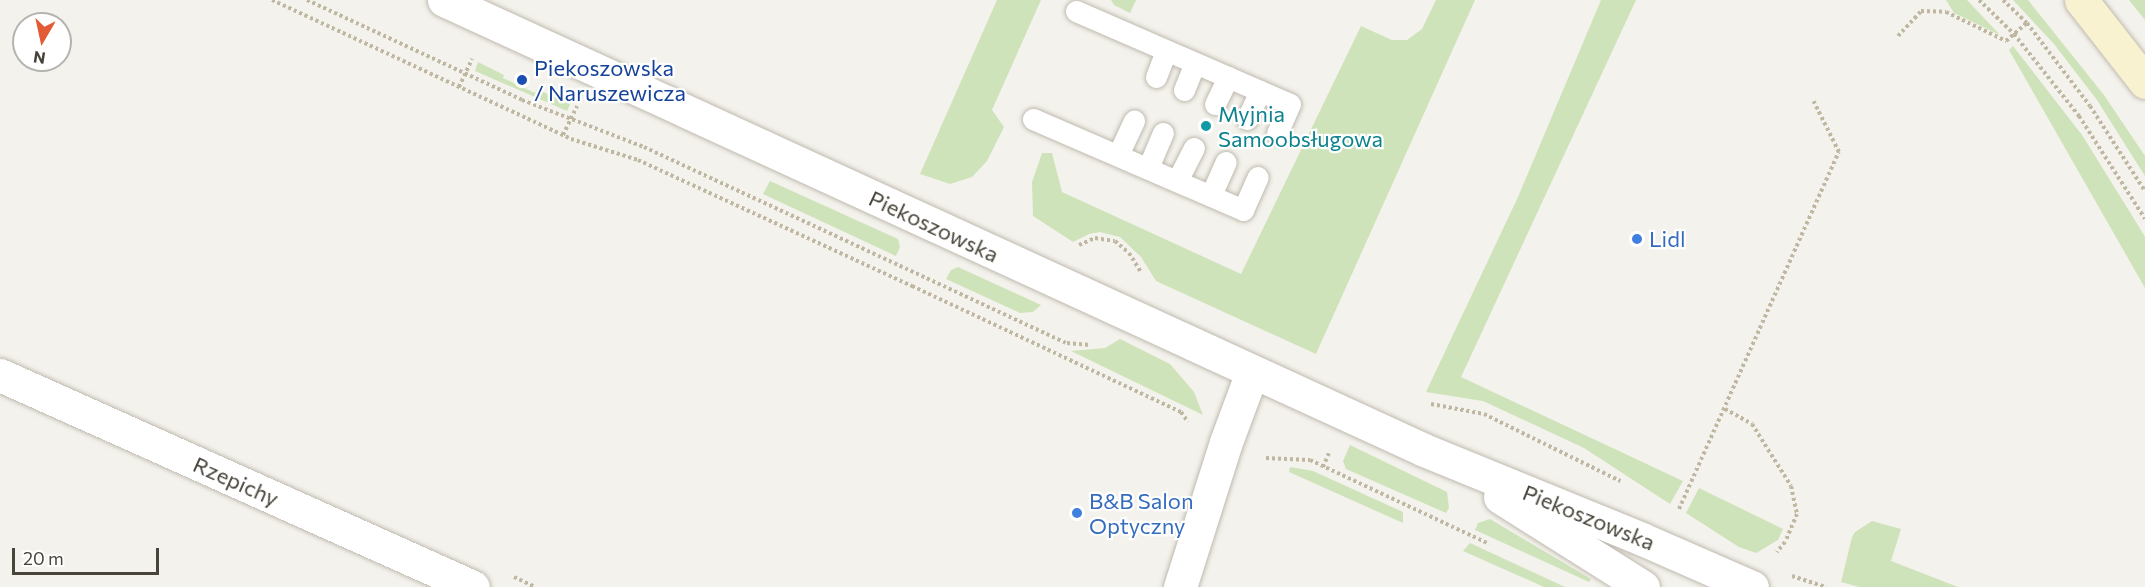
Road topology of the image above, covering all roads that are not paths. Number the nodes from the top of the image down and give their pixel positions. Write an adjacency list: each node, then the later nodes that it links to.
1 (444, 0): 24 (street, Piekoszowska)
2 (2080, 0): 8 (main road)
3 (1076, 11): 4 (lane)
4 (1166, 51): 5 (lane); 6 (lane)
5 (1195, 63): 7 (lane); 9 (lane)
6 (1156, 77)
7 (1228, 77): 10 (lane); 11 (lane)
8 (2145, 82)
9 (1184, 90)
10 (1260, 91): 13 (lane); 16 (lane)
11 (1215, 104)
12 (1034, 119): 18 (lane)
13 (1247, 119)
14 (1134, 120): 18 (lane)
15 (1163, 133): 20 (lane)
16 (1277, 133)
17 (1194, 148): 22 (lane)
18 (1118, 155): 20 (lane)
19 (1226, 162): 23 (lane)
20 (1148, 168): 22 (lane)
21 (1258, 177): 23 (lane)
22 (1177, 181): 23 (lane)
23 (1211, 195)
24 (1252, 372): 26 (street, Piekoszowska); 28 (street)
25 (0, 375): 27 (street, Rzepichy)
26 (1424, 450): 29 (street, Piekoszowska); 30 (street, Piekoszowska)
27 (473, 587)
28 (1180, 587)
29 (1643, 587)
30 (1752, 587)

